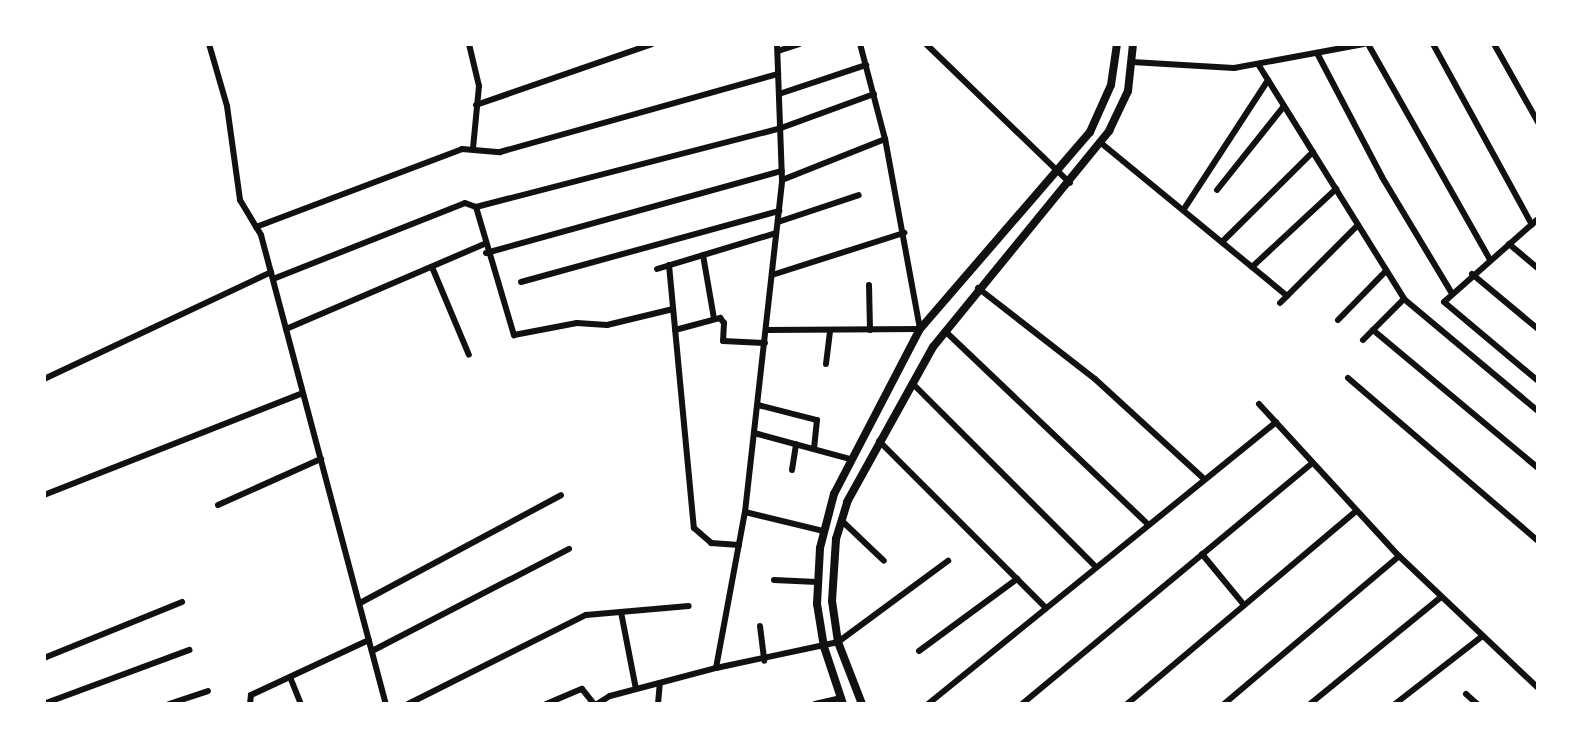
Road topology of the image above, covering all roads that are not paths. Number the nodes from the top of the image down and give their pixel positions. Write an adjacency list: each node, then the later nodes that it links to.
1 (209, 44): 43 (street)
2 (469, 44): 22 (street)
3 (652, 44): 22 (street)
4 (799, 44): 13 (street)
5 (860, 44): 17 (street)
6 (926, 44): 31 (street)
7 (1117, 44): 31 (street)
8 (1133, 44): 15 (street)
9 (1366, 44): 12 (street); 51 (street)
10 (1433, 44): 41 (street)
11 (1494, 44): 24 (street)
12 (1339, 46): 14 (street)
13 (777, 47): 18 (street)
14 (1317, 53): 16 (street); 64 (street)
15 (1132, 62): 16 (street); 27 (street)
16 (1258, 64): 19 (street)
17 (866, 65): 20 (street); 21 (street)
18 (778, 74): 20 (street); 28 (street)
19 (1268, 80): 23 (street); 38 (street)
20 (779, 94): 25 (street)
21 (874, 94): 25 (street); 26 (street)
22 (476, 105): 28 (street)
23 (1284, 106): 29 (street); 35 (street)
24 (1538, 122)
25 (781, 128): 30 (street); 37 (street)
26 (885, 139): 32 (street); 45 (street)
27 (1101, 143): 33 (street); 38 (street)
28 (473, 148): 43 (street)
29 (1313, 152): 34 (street); 46 (street)
30 (782, 171): 32 (street); 49 (street)
31 (1057, 171): 33 (street); 71 (street)
32 (782, 180): 39 (street)
33 (1070, 183): 63 (street)
34 (1336, 189): 42 (street); 54 (street)
35 (1217, 190)
36 (859, 195): 40 (street)
37 (476, 207): 47 (street); 59 (street)
38 (1184, 209): 46 (street)
39 (779, 211): 40 (street); 61 (street)
40 (778, 222): 44 (street)
41 (1535, 222): 48 (street)
42 (1359, 225): 57 (street); 65 (street)
43 (256, 227): 59 (street)
44 (776, 233): 50 (street); 60 (street)
45 (904, 233): 60 (street); 71 (street)
46 (1222, 242): 54 (street)
47 (484, 244): 49 (street); 53 (street)
48 (1509, 244): 51 (street); 55 (street)
49 (486, 253): 68 (street)
50 (703, 255): 52 (street); 69 (street)
51 (1490, 260): 58 (street)
52 (669, 265): 56 (street); 68 (street)
53 (432, 267): 72 (street); 82 (street)
54 (1251, 267): 65 (street)
55 (1538, 268)
56 (657, 269)
57 (1386, 271): 66 (street); 70 (street)
58 (1472, 274): 64 (street); 73 (street)
59 (272, 275): 72 (street); 85 (street)
60 (772, 275): 75 (street)
61 (521, 282)
62 (869, 285): 77 (street)
63 (978, 288): 79 (street); 102 (street)
64 (1451, 292): 87 (street)
65 (1287, 296): 67 (street)
66 (1404, 299): 78 (street); 91 (street)
67 (1280, 303)
68 (673, 309): 74 (street)
69 (714, 319): 74 (street); 81 (street)
70 (1338, 320)
71 (920, 328): 77 (street); 98 (street)
72 (286, 329): 88 (street)
73 (1538, 329)
74 (675, 330): 112 (street)
75 (766, 330): 76 (street); 81 (street)
76 (830, 330): 77 (street); 83 (street)
77 (870, 330)
78 (1373, 330): 80 (street); 100 (street)
79 (945, 331): 86 (street); 109 (street)
80 (1363, 340)
81 (765, 343): 90 (street)
82 (469, 355)
83 (826, 364)
84 (1348, 378): 111 (street)
85 (44, 379)
86 (910, 382): 94 (street); 118 (street)
87 (1538, 382)
88 (303, 393): 97 (street); 103 (street)
89 (1259, 404): 92 (street)
90 (758, 405): 93 (street); 96 (street)
91 (1538, 411)
92 (1276, 422): 99 (street); 102 (street)
93 (754, 433): 95 (street); 107 (street)
94 (878, 440): 108 (street); 119 (street)
95 (796, 444): 96 (street); 101 (street)
96 (814, 448): 98 (street)
97 (321, 459): 105 (street); 124 (street)
98 (850, 459): 110 (street)
99 (1312, 463): 106 (street); 114 (street)
100 (1538, 468)
101 (792, 470)
102 (1203, 478): 109 (street)
103 (44, 495)
104 (561, 495): 124 (street)
105 (218, 505)
106 (1356, 511): 115 (street); 125 (street)
107 (745, 512): 110 (street); 112 (street)
108 (841, 520): 116 (street); 132 (street)
109 (1148, 524): 118 (street)
110 (823, 531): 121 (street)
111 (1538, 541)
112 (739, 545): 139 (street)
113 (569, 549): 136 (street)
114 (1202, 554): 125 (street); 160 (street)
115 (1399, 556): 122 (street); 162 (street)
116 (884, 561)
117 (948, 561): 132 (street)
118 (1096, 566): 127 (street)
119 (1017, 579): 127 (street); 135 (street)
120 (774, 580): 121 (street)
121 (817, 582): 133 (street)
122 (1441, 597): 130 (street); 163 (street)
123 (182, 602): 137 (street)
124 (360, 604): 131 (street)
125 (1244, 605): 161 (street)
126 (689, 606): 128 (street)
127 (1046, 608): 159 (street)
128 (621, 612): 143 (street); 153 (street)
129 (760, 626): 138 (street)
130 (1481, 637): 142 (street); 164 (street)
131 (369, 640): 136 (street); 140 (street)
132 (838, 642): 133 (street); 158 (street)
133 (824, 647): 138 (street); 147 (street)
134 (189, 650): 148 (street)
135 (919, 651)
136 (372, 652): 152 (street)
137 (44, 658)
138 (764, 660): 139 (street)
139 (716, 668): 141 (street)
140 (290, 677): 150 (street); 151 (street)
141 (660, 682): 143 (street); 156 (street)
142 (1538, 688)
143 (636, 689): 155 (street)
144 (208, 691): 149 (street)
145 (44, 694): 148 (street)
146 (1466, 694): 165 (street)
147 (842, 701): 157 (street)
148 (46, 703)
149 (169, 704)
150 (250, 704)
151 (301, 704)
152 (384, 704)
153 (408, 704)
154 (546, 704): 155 (street)
155 (595, 704)
156 (658, 704)
157 (815, 704)
158 (862, 704)
159 (928, 704)
160 (1022, 704)
161 (1127, 704)
162 (1224, 704)
163 (1310, 704)
164 (1395, 704)
165 (1478, 704)

